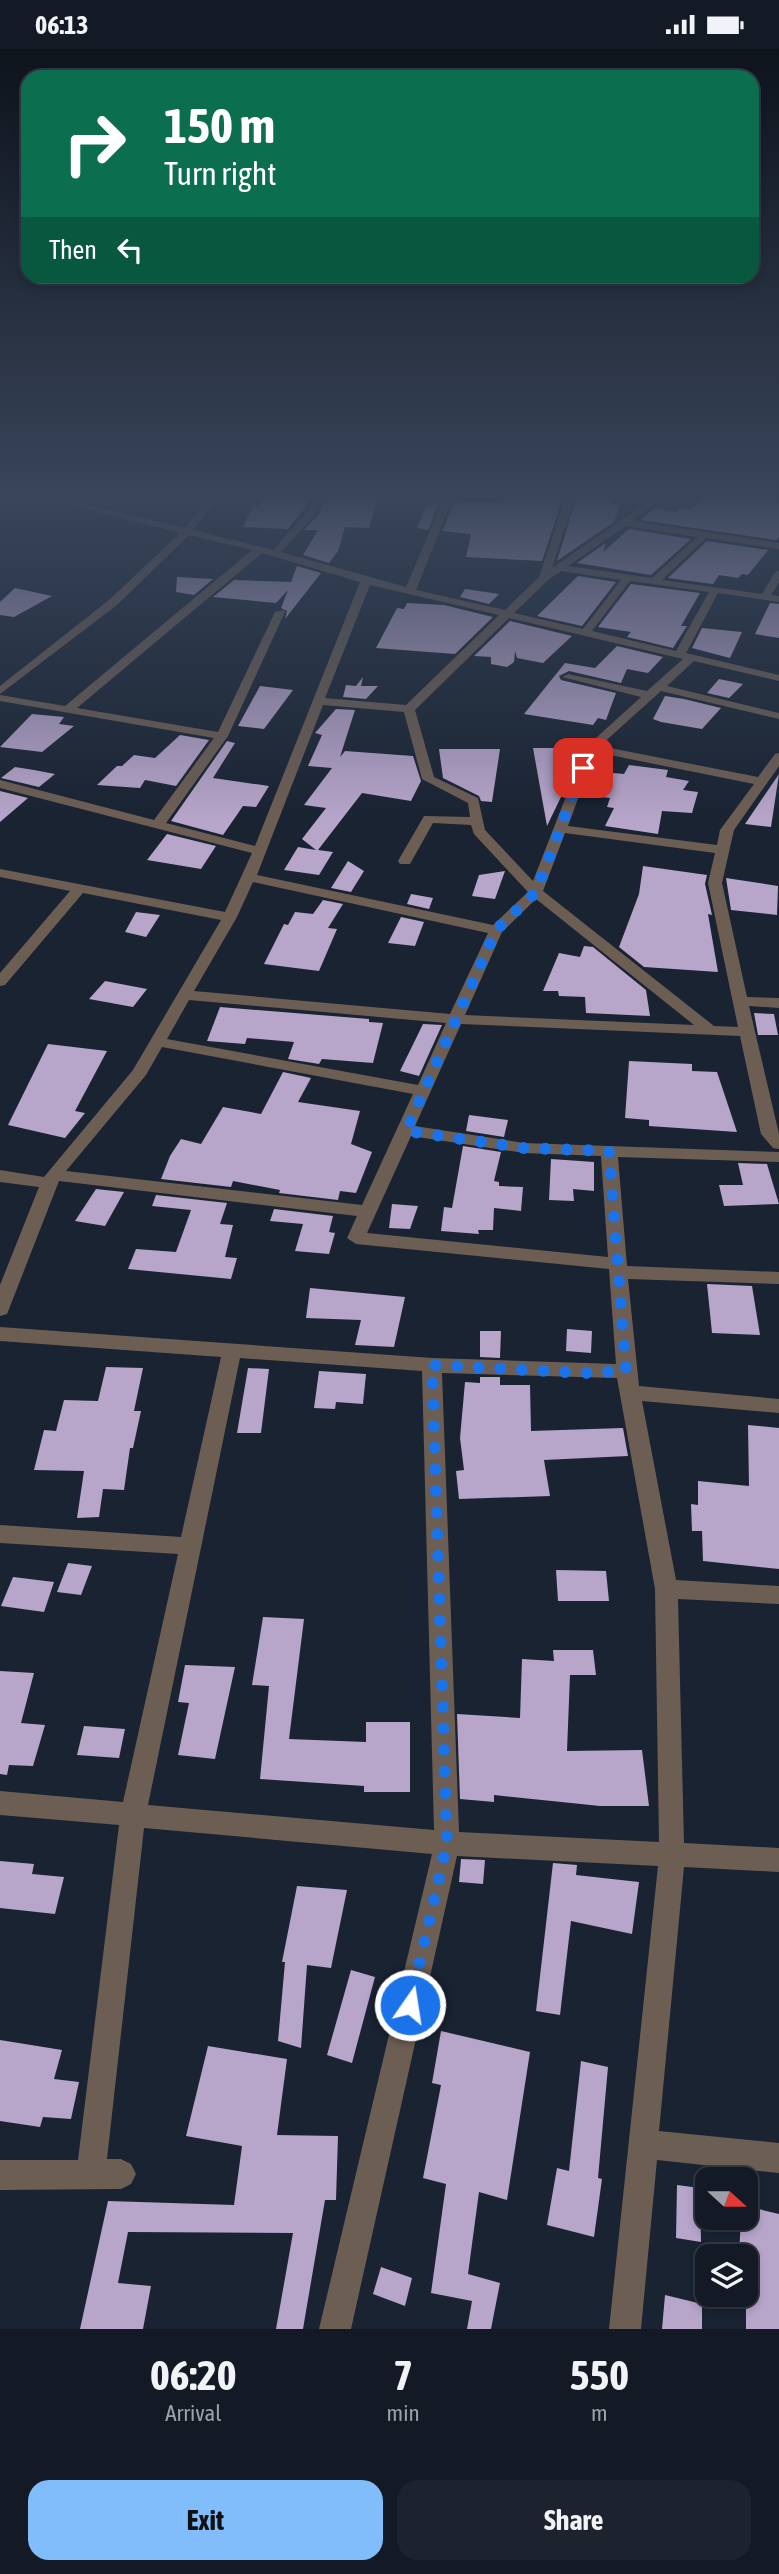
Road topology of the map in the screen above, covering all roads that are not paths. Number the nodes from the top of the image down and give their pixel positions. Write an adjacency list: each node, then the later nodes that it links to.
1 (109, 606): 14 (street)
2 (191, 606): 18 (street)
3 (356, 606): 17 (street)
4 (479, 606): 9 (street)
5 (516, 606): 9 (street)
6 (606, 606): 10 (street)
7 (708, 606): 11 (street)
8 (280, 612): 21 (street)
9 (509, 613): 10 (street); 19 (street)
10 (586, 632): 11 (street)
11 (686, 655): 13 (street); 15 (street)
12 (568, 677): 15 (street)
13 (779, 678)
14 (0, 691)
15 (654, 691): 20 (street); 22 (street)
16 (0, 698): 18 (street)
17 (319, 701): 19 (street); 30 (street)
18 (68, 709): 21 (street)
19 (409, 709): 26 (street)
20 (779, 716)
21 (222, 736): 27 (street)
22 (591, 748): 24 (street); 28 (street)
23 (779, 757): 24 (street)
24 (760, 781): 29 (street)
25 (0, 784): 27 (street)
26 (477, 821): 31 (street); 35 (street)
27 (158, 824): 30 (street)
28 (561, 829): 29 (street); 35 (street)
29 (723, 850): 40 (street)
30 (260, 851): 33 (street)
31 (405, 861)
32 (0, 873): 34 (street)
33 (249, 877): 36 (street); 37 (street)
34 (80, 888): 36 (street); 38 (street)
35 (536, 892): 37 (street); 43 (street)
36 (230, 917): 39 (street)
37 (496, 930): 42 (street)
38 (0, 982)
39 (186, 995): 42 (street); 45 (street)
40 (740, 1001): 41 (street); 44 (street)
41 (779, 1003)
42 (457, 1019): 43 (street); 46 (street)
43 (711, 1031): 44 (street)
44 (747, 1033): 48 (street)
45 (160, 1042): 46 (street); 52 (street)
46 (425, 1091): 47 (street)
47 (406, 1131): 49 (street); 53 (street)
48 (776, 1138)
49 (609, 1151): 50 (street); 54 (street)
50 (779, 1157)
51 (0, 1176): 52 (street)
52 (51, 1179): 53 (street); 56 (street)
53 (368, 1212): 54 (street)
54 (618, 1268): 55 (street); 60 (street)
55 (779, 1278)
56 (0, 1309)
57 (0, 1334): 58 (street)
58 (232, 1351): 59 (street); 64 (street)
59 (432, 1365): 60 (street); 69 (street)
60 (626, 1371): 61 (street)
61 (630, 1393): 62 (street); 65 (street)
62 (779, 1406)
63 (0, 1534): 64 (street)
64 (190, 1546): 68 (street)
65 (667, 1589): 66 (street); 70 (street)
66 (779, 1595)
67 (0, 1803): 68 (street)
68 (133, 1815): 69 (street); 74 (street)
69 (447, 1843): 70 (street); 77 (street)
70 (672, 1856): 71 (street); 72 (street)
71 (779, 1860)
72 (643, 2144): 73 (street); 78 (street)
73 (779, 2158)
74 (91, 2174): 75 (street); 76 (street)
75 (121, 2174)
76 (0, 2175)
77 (335, 2329)
78 (625, 2329)

